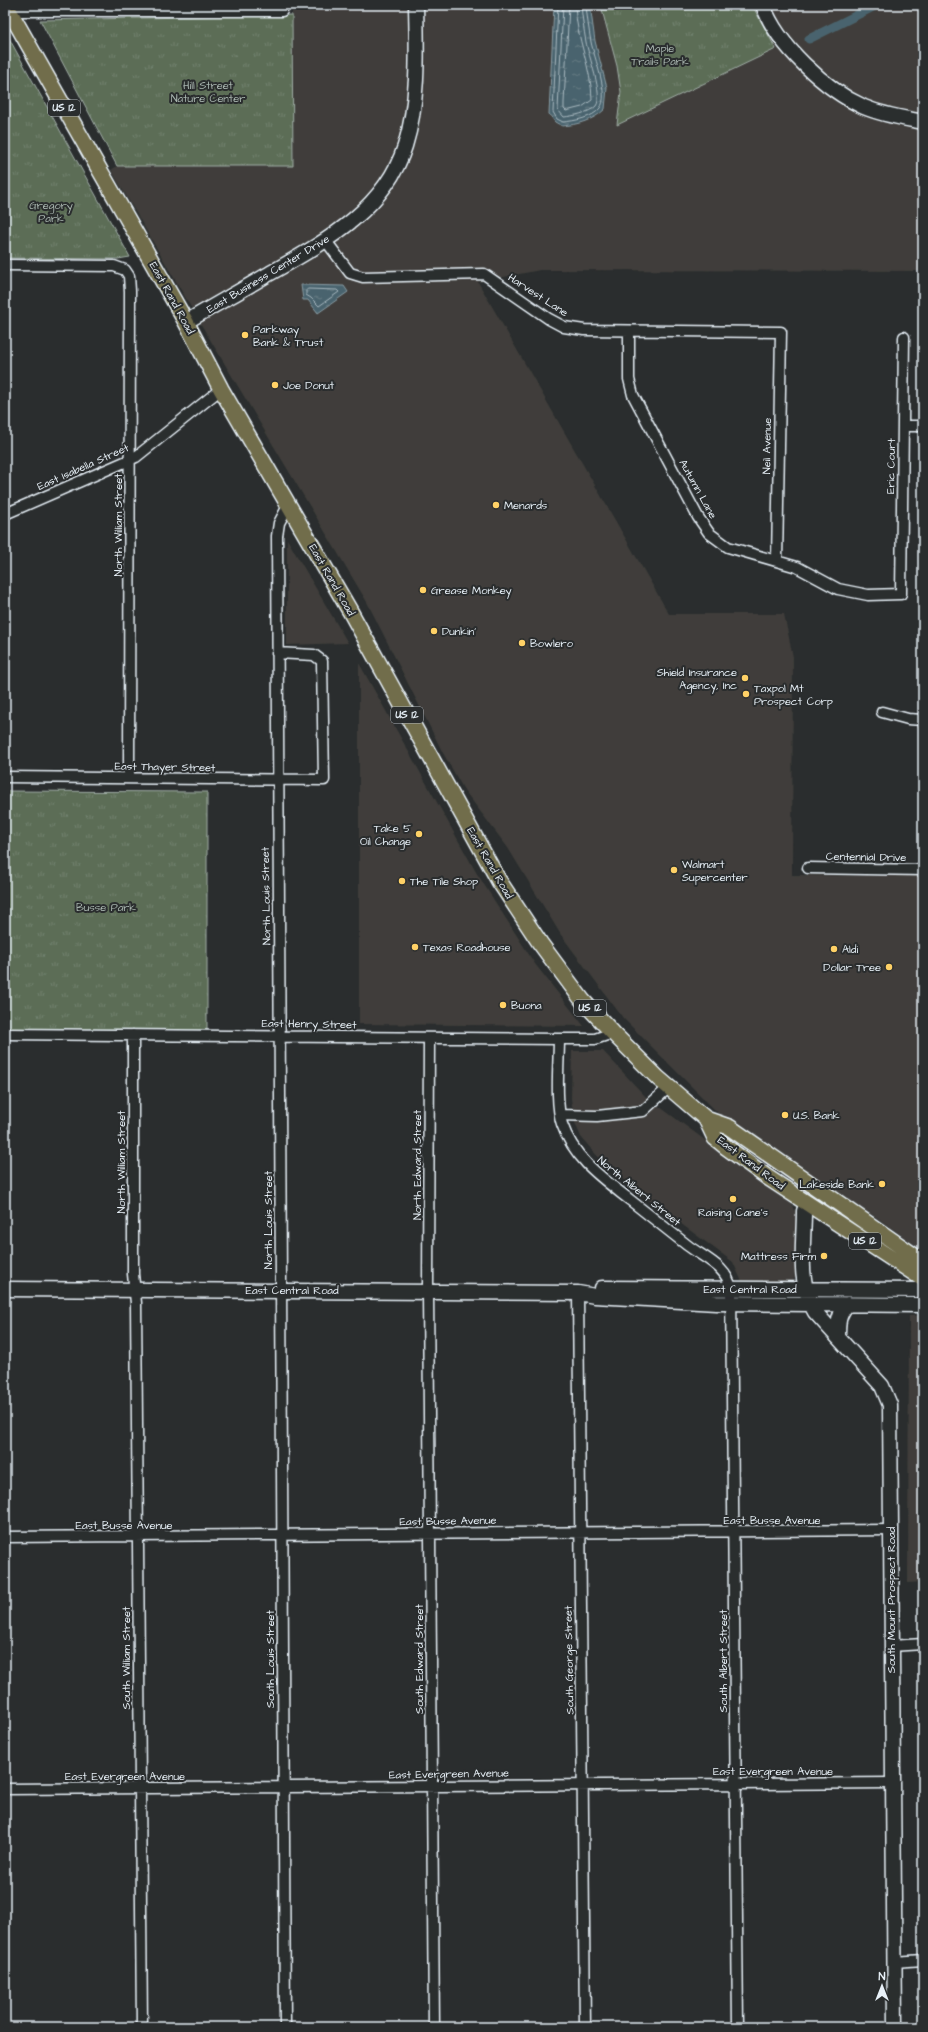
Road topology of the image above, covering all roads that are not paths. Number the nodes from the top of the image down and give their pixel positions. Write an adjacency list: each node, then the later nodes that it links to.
1 (416, 5): 7 (main road, East Business Center Drive)
2 (762, 5): 6 (main road)
3 (7, 8): 4 (street); 9 (main road, East Rand Road / US 12)
4 (195, 8): 5 (street)
5 (282, 11)
6 (923, 122)
7 (326, 241): 9 (main road, East Business Center Drive); 10 (street, Harvest Lane)
8 (5, 265): 16 (street, North William Street)
9 (186, 322): 13 (main road, East Rand Road / US 12)
10 (629, 331): 11 (street, Harvest Lane); 19 (street, Autumn Lane)
11 (781, 332): 19 (street, Neil Avenue)
12 (904, 338): 14 (street, Eric Court)
13 (221, 389): 16 (street, East Isabella Street); 17 (main road, East Rand Road / US 12)
14 (903, 426): 15 (street); 20 (street, Eric Court)
15 (923, 426)
16 (130, 460): 18 (street, East Isabella Street); 25 (street, North William Street)
17 (289, 504): 21 (street, North Louis Street); 29 (main road, East Rand Road / US 12)
18 (5, 514)
19 (778, 560): 20 (street, Autumn Lane)
20 (902, 594)
21 (277, 653): 26 (street, North Louis Street); 26 (street, East Thayer Street)
22 (882, 712): 23 (street)
23 (923, 720)
24 (5, 777): 25 (street, East Thayer Street)
25 (129, 778): 26 (street, East Thayer Street)
26 (277, 780): 32 (street, North Louis Street)
27 (808, 868): 28 (street, Centennial Drive)
28 (923, 870)
29 (613, 1033): 34 (street, East Henry Street); 35 (main road, East Rand Road / US 12)
30 (5, 1034): 31 (street, East Henry Street)
31 (133, 1035): 32 (street, East Henry Street); 42 (street, North William Street)
32 (280, 1036): 33 (street, East Henry Street); 44 (street, North Louis Street)
33 (429, 1038): 34 (street, East Henry Street); 46 (street, North Edward Street)
34 (559, 1039): 36 (street, North Albert Street)
35 (668, 1088): 36 (street); 37 (main road, East Rand Road / US 12)
36 (560, 1115): 48 (street, North Albert Street)
37 (706, 1119): 38 (main road, East Rand Road / US 12); 39 (main road, East Rand Road / US 12)
38 (807, 1203): 40 (main road, East Rand Road / US 12); 43 (main road, South Mount Prospect Road)
39 (923, 1262)
40 (923, 1279)
41 (5, 1289): 42 (main road, East Central Road)
42 (134, 1289): 44 (main road, East Central Road); 59 (street, South William Street)
43 (805, 1289): 45 (main road, East Central Road); 48 (main road, East Central Road); 49 (main road, South Mount Prospect Road)
44 (280, 1290): 46 (main road, East Central Road); 57 (street, South Louis Street)
45 (923, 1290)
46 (428, 1292): 47 (main road, East Central Road); 56 (street, South Edward Street)
47 (578, 1293): 48 (main road, East Central Road); 54 (street, South George Street)
48 (732, 1295): 49 (main road, East Central Road); 55 (street, South Albert Street)
49 (809, 1304): 50 (main road, East Central Road); 52 (main road, South Mount Prospect Road)
50 (848, 1304): 51 (main road, East Central Road); 52 (main road)
51 (923, 1305)
52 (838, 1337): 53 (main road, South Mount Prospect Road)
53 (891, 1530): 55 (street, East Busse Avenue); 61 (main road, South Mount Prospect Road)
54 (580, 1532): 55 (street, East Busse Avenue); 56 (street, East Busse Avenue); 64 (street, South George Street)
55 (735, 1532): 62 (street, South Albert Street)
56 (430, 1534): 57 (street, East Busse Avenue); 65 (street, South Edward Street)
57 (281, 1536): 59 (street, East Busse Avenue); 67 (street, South Louis Street)
58 (5, 1537): 59 (street, East Busse Avenue)
59 (137, 1537): 66 (street, South William Street)
60 (923, 1644): 61 (street)
61 (891, 1646): 63 (main road, South Mount Prospect Road)
62 (736, 1783): 63 (street, East Evergreen Avenue); 64 (street, East Evergreen Avenue); 75 (street, South Albert Street)
63 (893, 1783): 70 (main road, South Mount Prospect Road)
64 (582, 1785): 65 (street, East Evergreen Avenue); 74 (street, South George Street)
65 (432, 1787): 67 (street, East Evergreen Avenue); 73 (street, South Edward Street)
66 (139, 1788): 67 (street, East Evergreen Avenue); 68 (street, East Evergreen Avenue); 71 (street, South William Street)
67 (282, 1788): 72 (street, South Louis Street)
68 (5, 1790)
69 (923, 1960): 70 (street)
70 (894, 1962): 76 (main road, South Mount Prospect Road)
71 (142, 2027)
72 (285, 2027)
73 (434, 2027)
74 (585, 2027)
75 (738, 2027)
76 (895, 2027)

